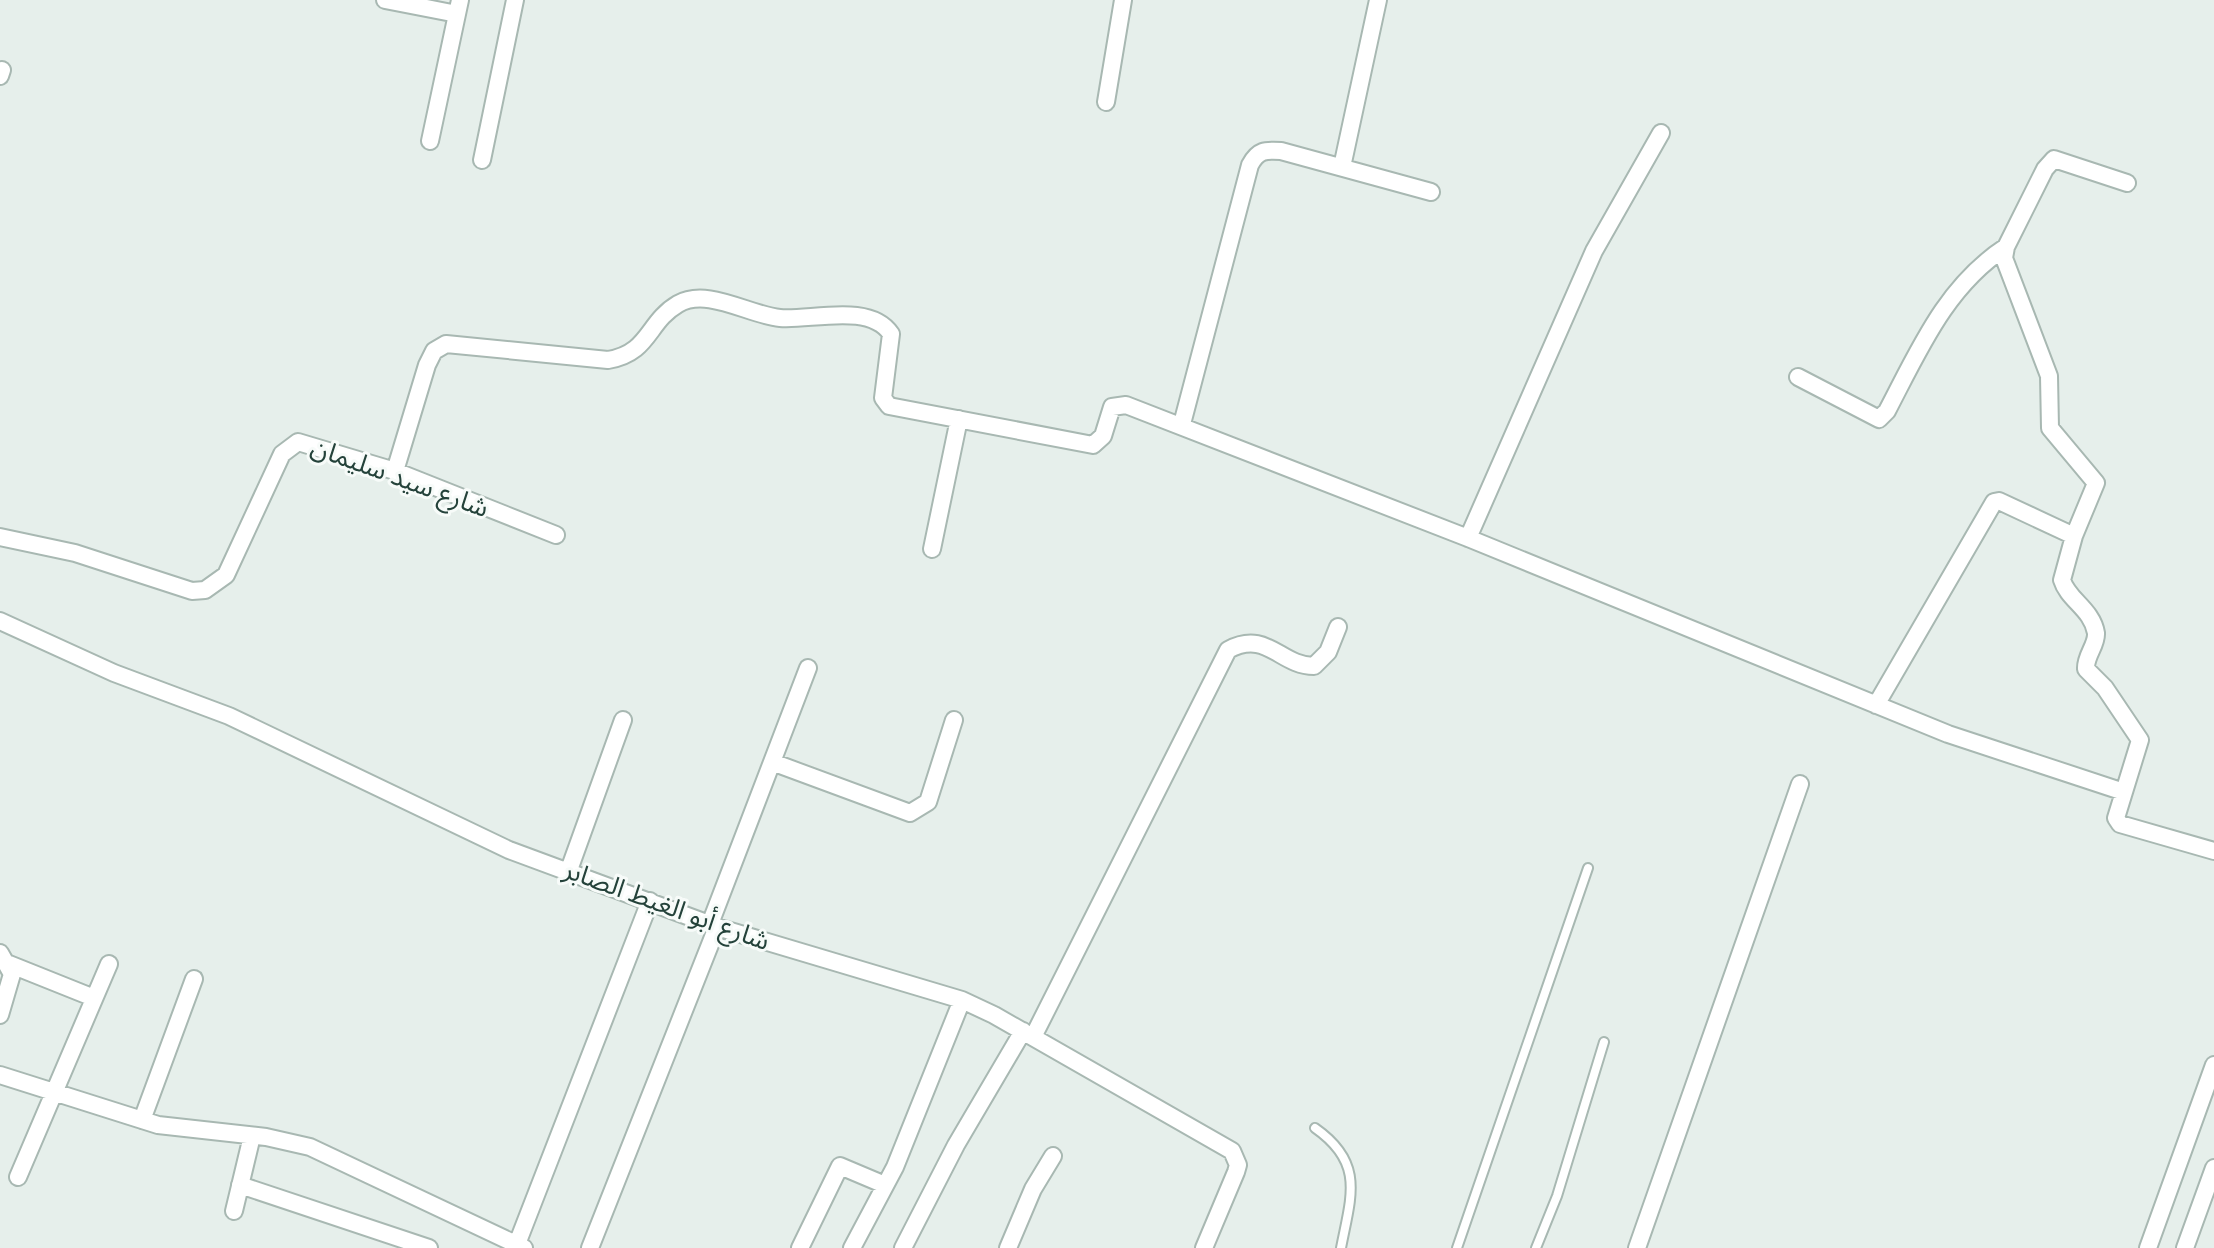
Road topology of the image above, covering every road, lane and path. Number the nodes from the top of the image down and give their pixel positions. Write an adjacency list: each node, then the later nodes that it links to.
1 (385, 0): 5 (street)
2 (515, 0): 9 (street)
3 (1123, 0): 6 (street)
4 (1378, 0): 10 (street)
5 (459, 7): 8 (street)
6 (1106, 102)
7 (1661, 133): 21 (street)
8 (430, 141)
9 (482, 160)
10 (1342, 167): 12 (street); 16 (street)
11 (2127, 183): 13 (street)
12 (1431, 192)
13 (2006, 247): 14 (street); 19 (street)
14 (1798, 377)
15 (959, 419): 16 (street); 17 (street); 22 (street)
16 (1182, 424): 21 (street)
17 (395, 471): 18 (street, شارع سيد سليمان); 20 (street, شارع سيد سليمان)
18 (556, 535)
19 (2074, 536): 26 (street); 31 (street)
20 (0, 537)
21 (1468, 538): 26 (street)
22 (932, 549)
23 (0, 621): 34 (street, شارع أبو الغيط الصابر)
24 (1338, 627): 44 (street)
25 (808, 668): 29 (street)
26 (1876, 705): 31 (street)
27 (623, 720): 34 (street)
28 (954, 720): 29 (street)
29 (772, 762): 36 (street)
30 (1800, 784): 69 (street)
31 (2124, 792): 32 (street)
32 (2214, 851)
33 (1588, 868): 67 (lane)
34 (569, 870): 35 (street, شارع أبو الغيط الصابر)
35 (650, 901): 36 (street, شارع أبو الغيط الصابر); 58 (street)
36 (713, 925): 42 (street, شارع أبو الغيط الصابر); 60 (street)
37 (4, 958): 40 (street); 41 (street)
38 (109, 964): 41 (street)
39 (194, 979): 49 (street)
40 (4, 991): 43 (street)
41 (94, 998): 48 (street)
42 (962, 1000): 44 (street, شارع أبو الغيط الصابر); 56 (street)
43 (0, 1015)
44 (1028, 1034): 63 (street); 65 (street, شارع أبو الغيط الصابر)
45 (1604, 1042): 68 (lane)
46 (2214, 1065): 70 (street)
47 (0, 1075): 48 (street)
48 (54, 1092): 49 (street); 54 (street)
49 (142, 1120): 51 (street)
50 (1315, 1128): 66 (lane)
51 (252, 1136): 55 (street); 58 (street)
52 (1053, 1156): 64 (street)
53 (2214, 1168): 71 (street)
54 (18, 1177)
55 (240, 1185): 57 (street); 59 (street)
56 (885, 1185): 61 (street); 62 (street)
57 (234, 1211)
58 (521, 1246)
59 (429, 1248)
60 (590, 1248)
61 (800, 1248)
62 (852, 1248)
63 (903, 1248)
64 (1008, 1248)
65 (1204, 1248)
66 (1341, 1248)
67 (1457, 1248)
68 (1536, 1248)
69 (1637, 1248)
70 (2148, 1248)
71 (2185, 1248)

